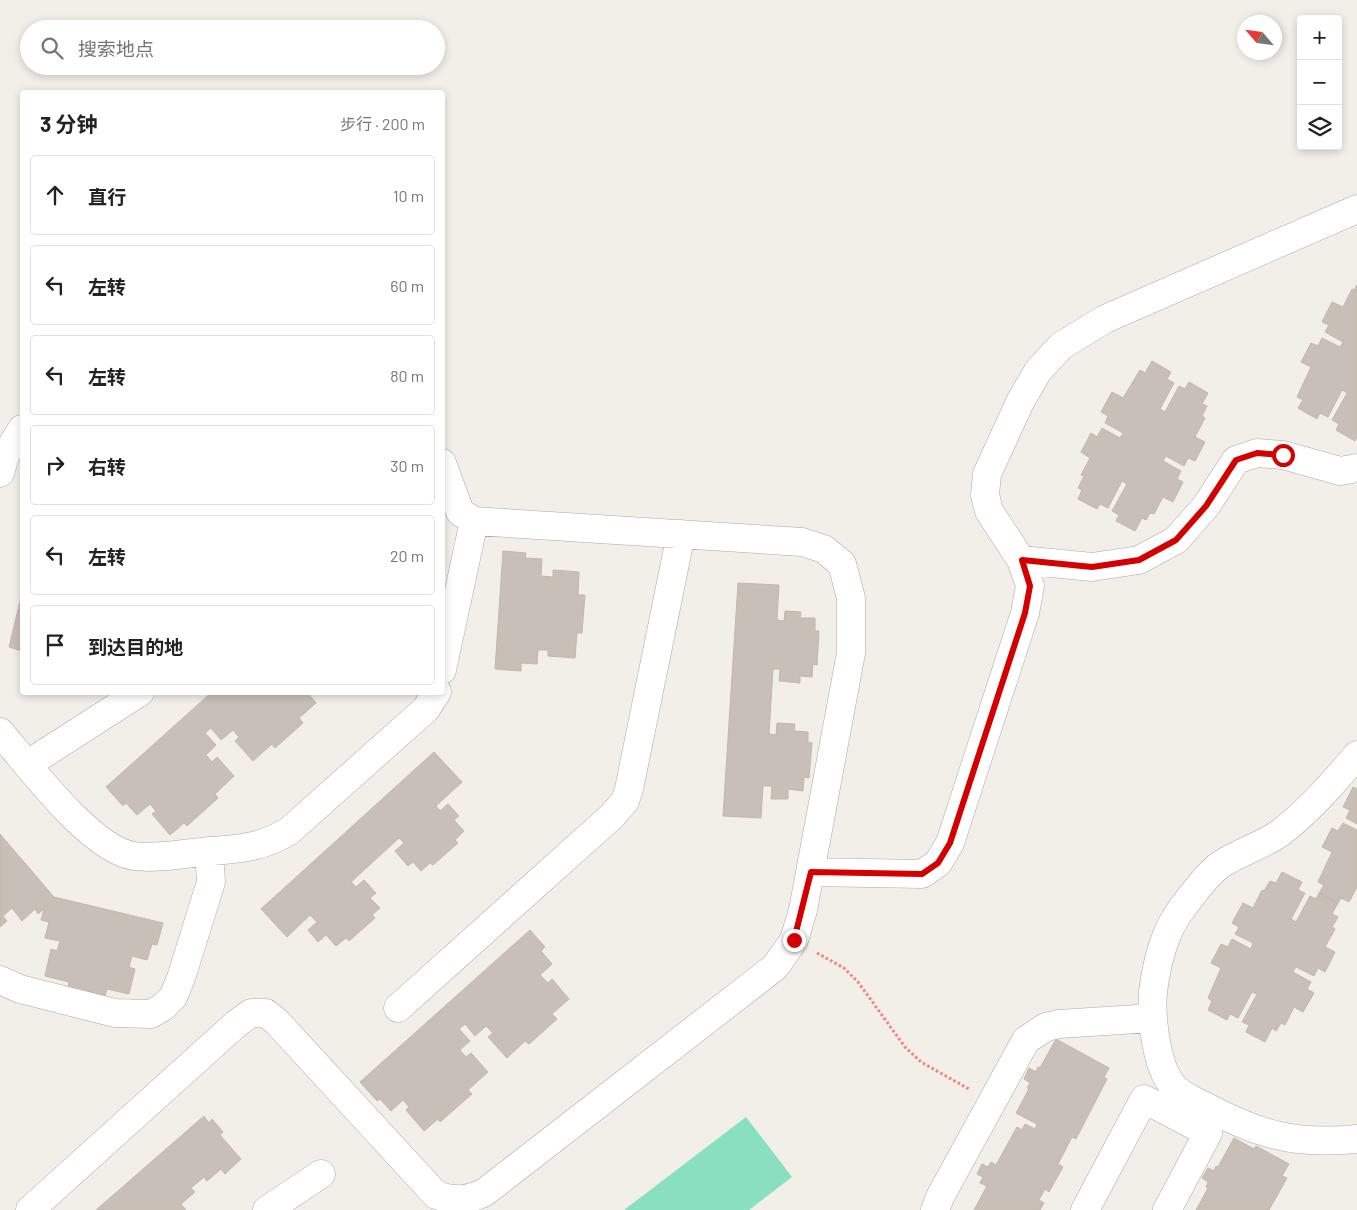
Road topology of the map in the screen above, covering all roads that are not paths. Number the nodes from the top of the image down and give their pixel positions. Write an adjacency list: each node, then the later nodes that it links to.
1 (1357, 209): 8 (lane)
2 (20, 432): 5 (lane)
3 (1357, 468): 8 (lane)
4 (445, 471): 6 (lane)
5 (0, 473)
6 (474, 521): 7 (lane); 9 (lane)
7 (681, 534): 16 (lane); 18 (lane)
8 (1022, 560): 16 (lane)
9 (445, 656)
10 (135, 695): 14 (lane)
11 (435, 695): 15 (lane)
12 (0, 732): 14 (lane)
13 (1357, 755): 19 (lane)
14 (28, 764): 15 (lane)
15 (209, 851): 17 (lane)
16 (811, 872): 23 (lane)
17 (0, 980)
18 (398, 1008)
19 (1153, 1018): 20 (lane); 25 (lane)
20 (1213, 1123): 21 (lane); 26 (lane); 27 (lane)
21 (1357, 1139)
22 (322, 1174): 24 (lane)
23 (30, 1210)
24 (267, 1210)
25 (936, 1210)
26 (1085, 1210)
27 (1167, 1210)

